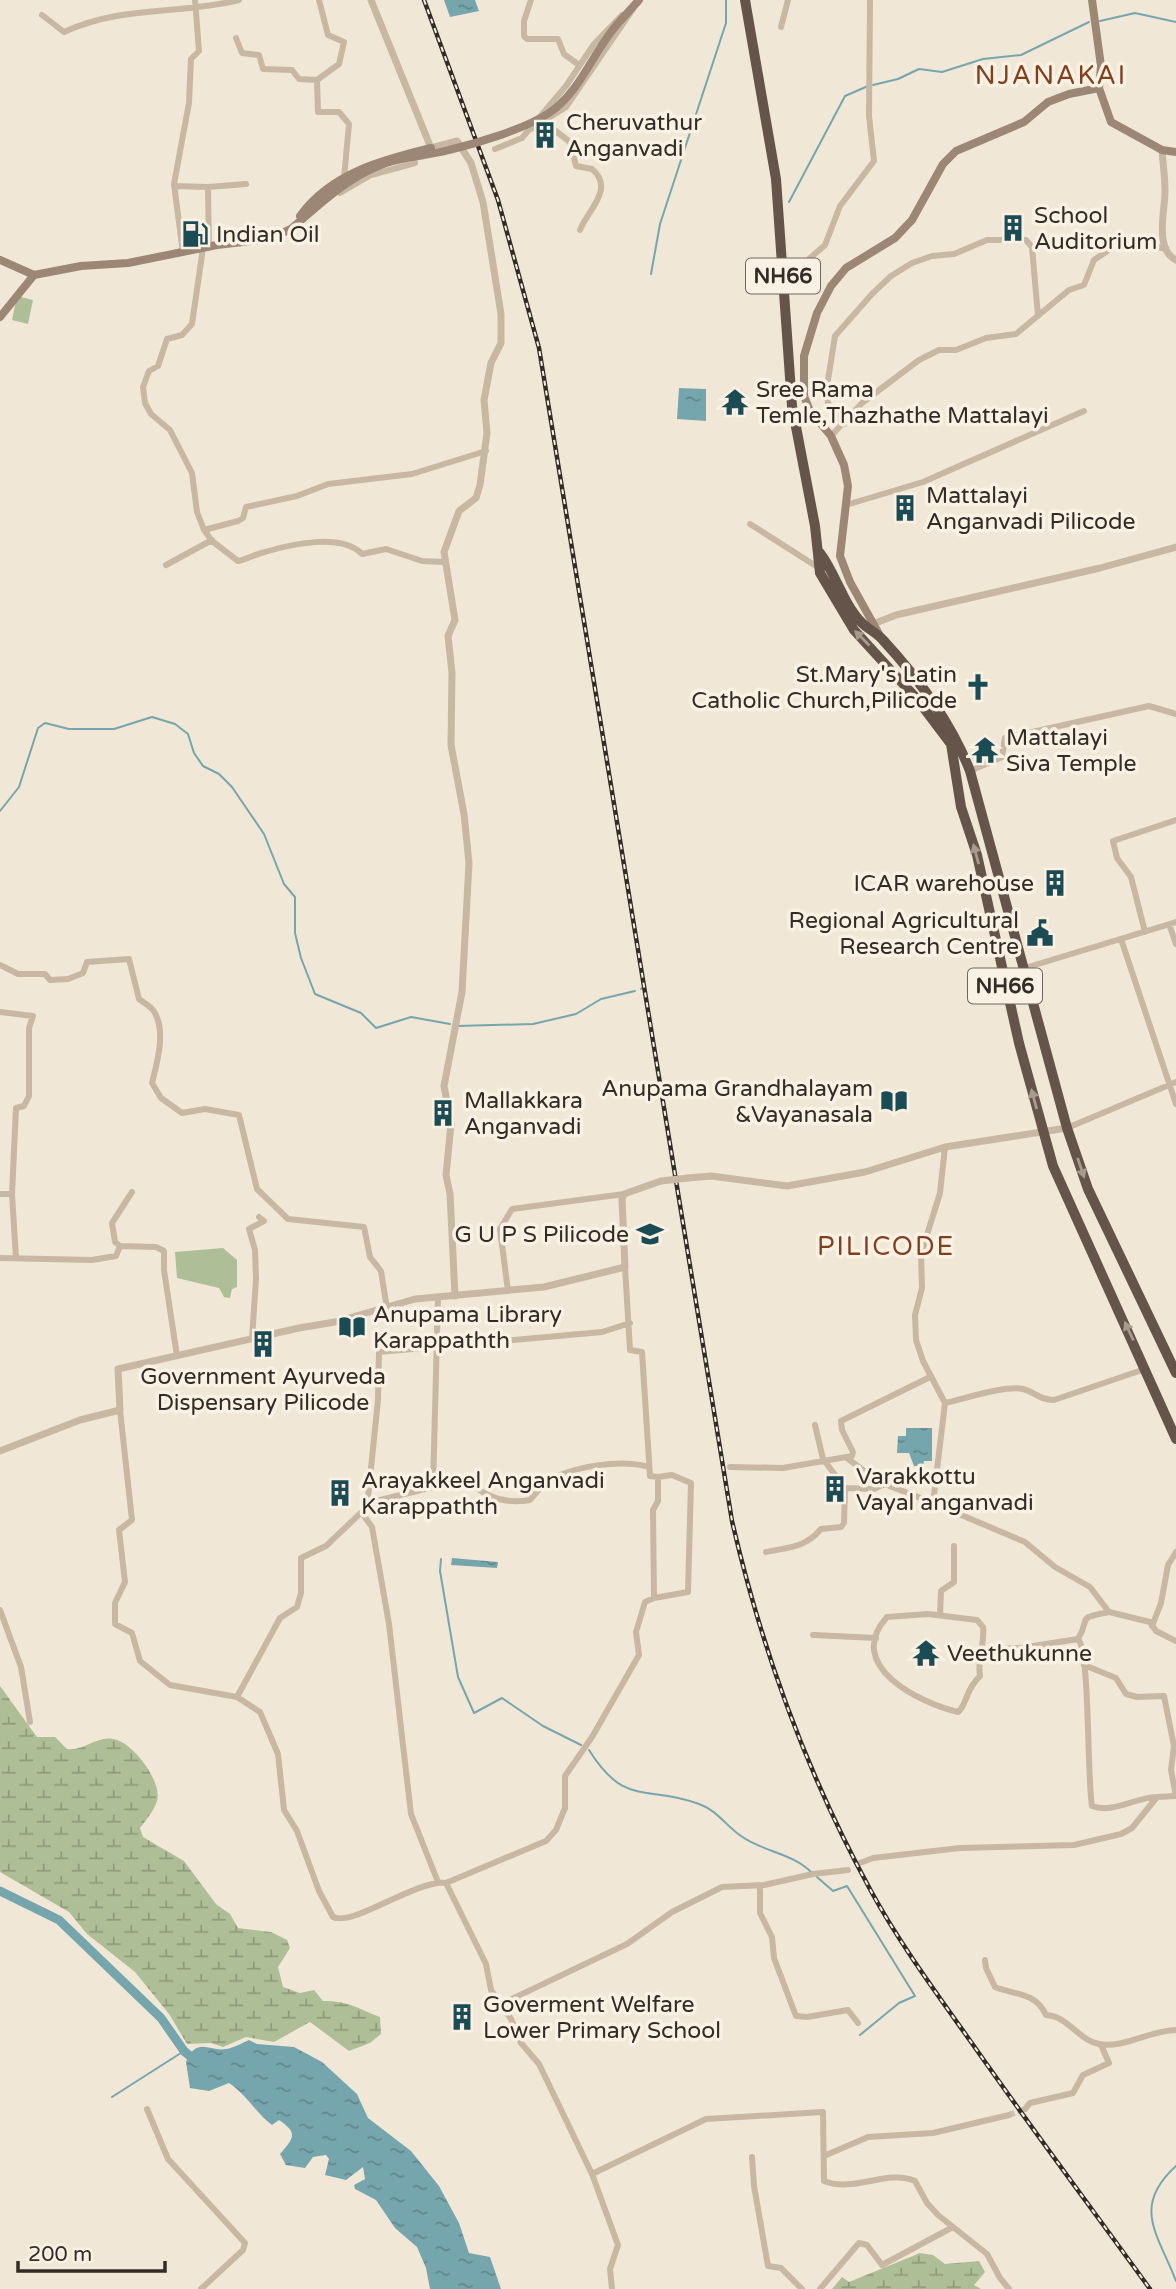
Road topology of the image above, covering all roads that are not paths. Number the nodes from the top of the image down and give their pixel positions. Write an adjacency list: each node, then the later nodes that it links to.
1 (239, 0): 9 (street)
2 (318, 0): 15 (street)
3 (371, 0): 19 (street)
4 (531, 0): 14 (street)
5 (745, 0): 49 (highway, NH66)
6 (788, 0): 12 (street)
7 (870, 0): 34 (street)
8 (1092, 0): 16 (main road)
9 (195, 3): 11 (street); 26 (street)
10 (636, 3): 14 (street); 17 (street); 28 (main road, bridge)
11 (42, 15)
12 (781, 27)
13 (236, 38): 15 (street)
14 (579, 65): 18 (street)
15 (317, 80): 24 (street)
16 (1099, 88): 21 (main road); 42 (main road, NH66)
17 (544, 122): 18 (street); 30 (street)
18 (529, 129): 20 (street)
19 (431, 148): 22 (main road); 43 (street)
20 (495, 149)
21 (1162, 150): 23 (main road); 32 (street)
22 (413, 152): 24 (main road); 28 (street)
23 (1176, 152)
24 (344, 178): 29 (main road)
25 (246, 184): 27 (street)
26 (175, 186): 27 (street); 33 (street)
27 (208, 187): 31 (street)
28 (305, 218): 29 (main road)
29 (291, 229): 31 (main road)
30 (580, 230)
31 (206, 247): 33 (main road); 46 (street)
32 (1166, 250): 36 (street); 38 (street)
33 (183, 253): 37 (main road)
34 (809, 259)
35 (0, 260): 37 (main road)
36 (1176, 260)
37 (34, 275): 39 (main road)
38 (1038, 316): 41 (street); 41 (street)
39 (0, 317)
40 (1084, 411): 44 (street)
41 (844, 424): 42 (street)
42 (831, 436): 44 (main road, NH66)
43 (486, 451): 46 (street); 50 (street)
44 (846, 505): 53 (main road, NH66)
45 (750, 524): 52 (street)
46 (204, 530): 47 (street)
47 (212, 540): 50 (street); 51 (street)
48 (1176, 547): 53 (street)
49 (820, 552): 52 (highway, NH66); 54 (highway, NH66)
50 (444, 562): 80 (street)
51 (166, 565)
52 (820, 568): 68 (highway, NH66, one-way to 52)
53 (873, 624): 54 (main road, NH66)
54 (881, 637): 56 (highway, NH66)
55 (1175, 716): 56 (street)
56 (970, 771): 63 (highway, NH66)
57 (1176, 820): 59 (street)
58 (1172, 923): 59 (street); 61 (street)
59 (1145, 932): 60 (street)
60 (1121, 939): 63 (street); 65 (street)
61 (1176, 944)
62 (0, 965): 82 (street)
63 (1026, 968): 67 (highway, NH66)
64 (0, 1012): 73 (street)
65 (1173, 1083): 66 (street); 67 (street)
66 (1176, 1104)
67 (1067, 1128): 68 (street); 87 (highway, NH66, one-way to 87)
68 (1043, 1133): 69 (street); 88 (highway, NH66, one-way to 68)
69 (945, 1146): 72 (street, bridge); 90 (street)
70 (132, 1192): 75 (street)
71 (0, 1194): 73 (street)
72 (624, 1194): 78 (street); 79 (street)
73 (12, 1195): 77 (street)
74 (259, 1217): 84 (street)
75 (120, 1246): 77 (street); 86 (street)
76 (0, 1258): 77 (street)
77 (16, 1258)
78 (625, 1268): 79 (street); 83 (street)
79 (508, 1291): 80 (street)
80 (455, 1296): 81 (street)
81 (438, 1297): 82 (street); 85 (street)
82 (387, 1309): 84 (street)
83 (630, 1323): 85 (street); 98 (street)
84 (252, 1339): 86 (street)
85 (437, 1345): 102 (street); 104 (street)
86 (177, 1356): 92 (street)
87 (1174, 1361): 89 (highway, NH66)
88 (1145, 1369): 91 (street); 94 (highway, NH66)
89 (1176, 1373)
90 (930, 1377): 91 (street); 96 (street)
91 (945, 1403): 105 (street)
92 (120, 1410): 95 (street); 121 (street)
93 (815, 1425): 97 (street)
94 (1176, 1439)
95 (0, 1451)
96 (847, 1458): 97 (street); 101 (street)
97 (823, 1459): 99 (street); 103 (street)
98 (649, 1467): 100 (street); 102 (street)
99 (730, 1467)
100 (658, 1477): 110 (street); 110 (street)
101 (884, 1484): 103 (street); 105 (street)
102 (433, 1487): 104 (street)
103 (845, 1489): 108 (street)
104 (368, 1503): 106 (street)
105 (933, 1503): 112 (street)
106 (362, 1513): 121 (street); 127 (street)
107 (954, 1546): 113 (street)
108 (766, 1552)
109 (1176, 1552): 114 (street)
110 (654, 1598): 127 (street)
111 (0, 1610): 122 (street)
112 (1110, 1612): 114 (street); 117 (street)
113 (940, 1615): 116 (street); 119 (street)
114 (1152, 1626): 118 (street)
115 (813, 1634): 116 (street)
116 (876, 1638): 119 (street)
117 (1078, 1639): 119 (street); 120 (street)
118 (1176, 1642)
119 (982, 1650)
120 (1084, 1665): 123 (street); 124 (street)
121 (237, 1697): 127 (street)
122 (30, 1722)
123 (1176, 1796): 124 (street)
124 (1157, 1797): 125 (street)
125 (860, 1863)
126 (848, 1870): 128 (street)
127 (442, 1882): 130 (street)
128 (760, 1885): 130 (street); 131 (street)
129 (985, 1960): 133 (street)
130 (499, 2005): 139 (street)
131 (858, 2023)
132 (1176, 2030): 133 (street)
133 (1101, 2045): 135 (street)
134 (147, 2109): 141 (street)
135 (1025, 2109)
136 (1009, 2115): 137 (street)
137 (824, 2156): 139 (street); 140 (street)
138 (752, 2157): 143 (street)
139 (592, 2174): 142 (street)
140 (953, 2227): 144 (street); 145 (street)
141 (201, 2289)
142 (612, 2289)
143 (802, 2289)
144 (820, 2289)
145 (1009, 2289)

